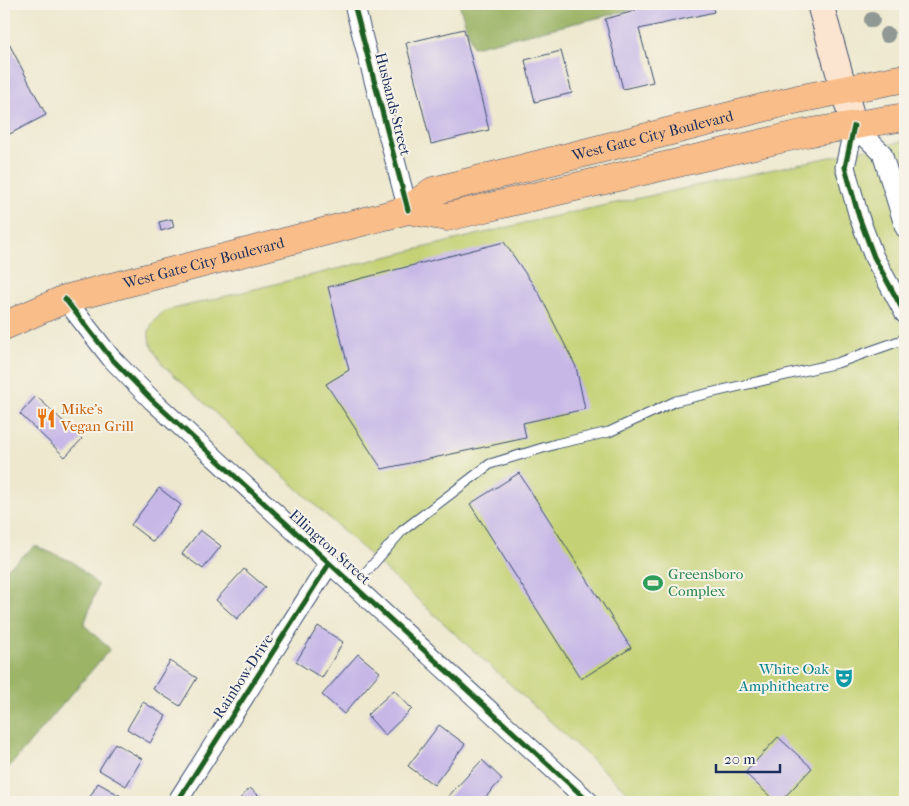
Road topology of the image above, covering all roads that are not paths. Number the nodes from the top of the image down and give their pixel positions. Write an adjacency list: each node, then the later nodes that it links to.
1 (354, 4): 7 (street, Husbands Street)
2 (820, 4): 4 (main road)
3 (905, 78): 4 (main road, West Gate City Boulevard)
4 (844, 92): 6 (main road); 7 (main road, West Gate City Boulevard)
5 (905, 118): 6 (main road, West Gate City Boulevard)
6 (854, 126): 7 (main road, West Gate City Boulevard); 8 (street); 10 (street)
7 (408, 210): 9 (main road, West Gate City Boulevard)
8 (905, 228)
9 (65, 299): 11 (main road, West Gate City Boulevard); 13 (street, Ellington Street)
10 (905, 314)
11 (4, 326)
12 (905, 339): 14 (lane)
13 (329, 564): 14 (street, Ellington Street); 15 (street, Rainbow Drive)
14 (354, 586): 16 (street, Ellington Street)
15 (177, 802)
16 (589, 802)

